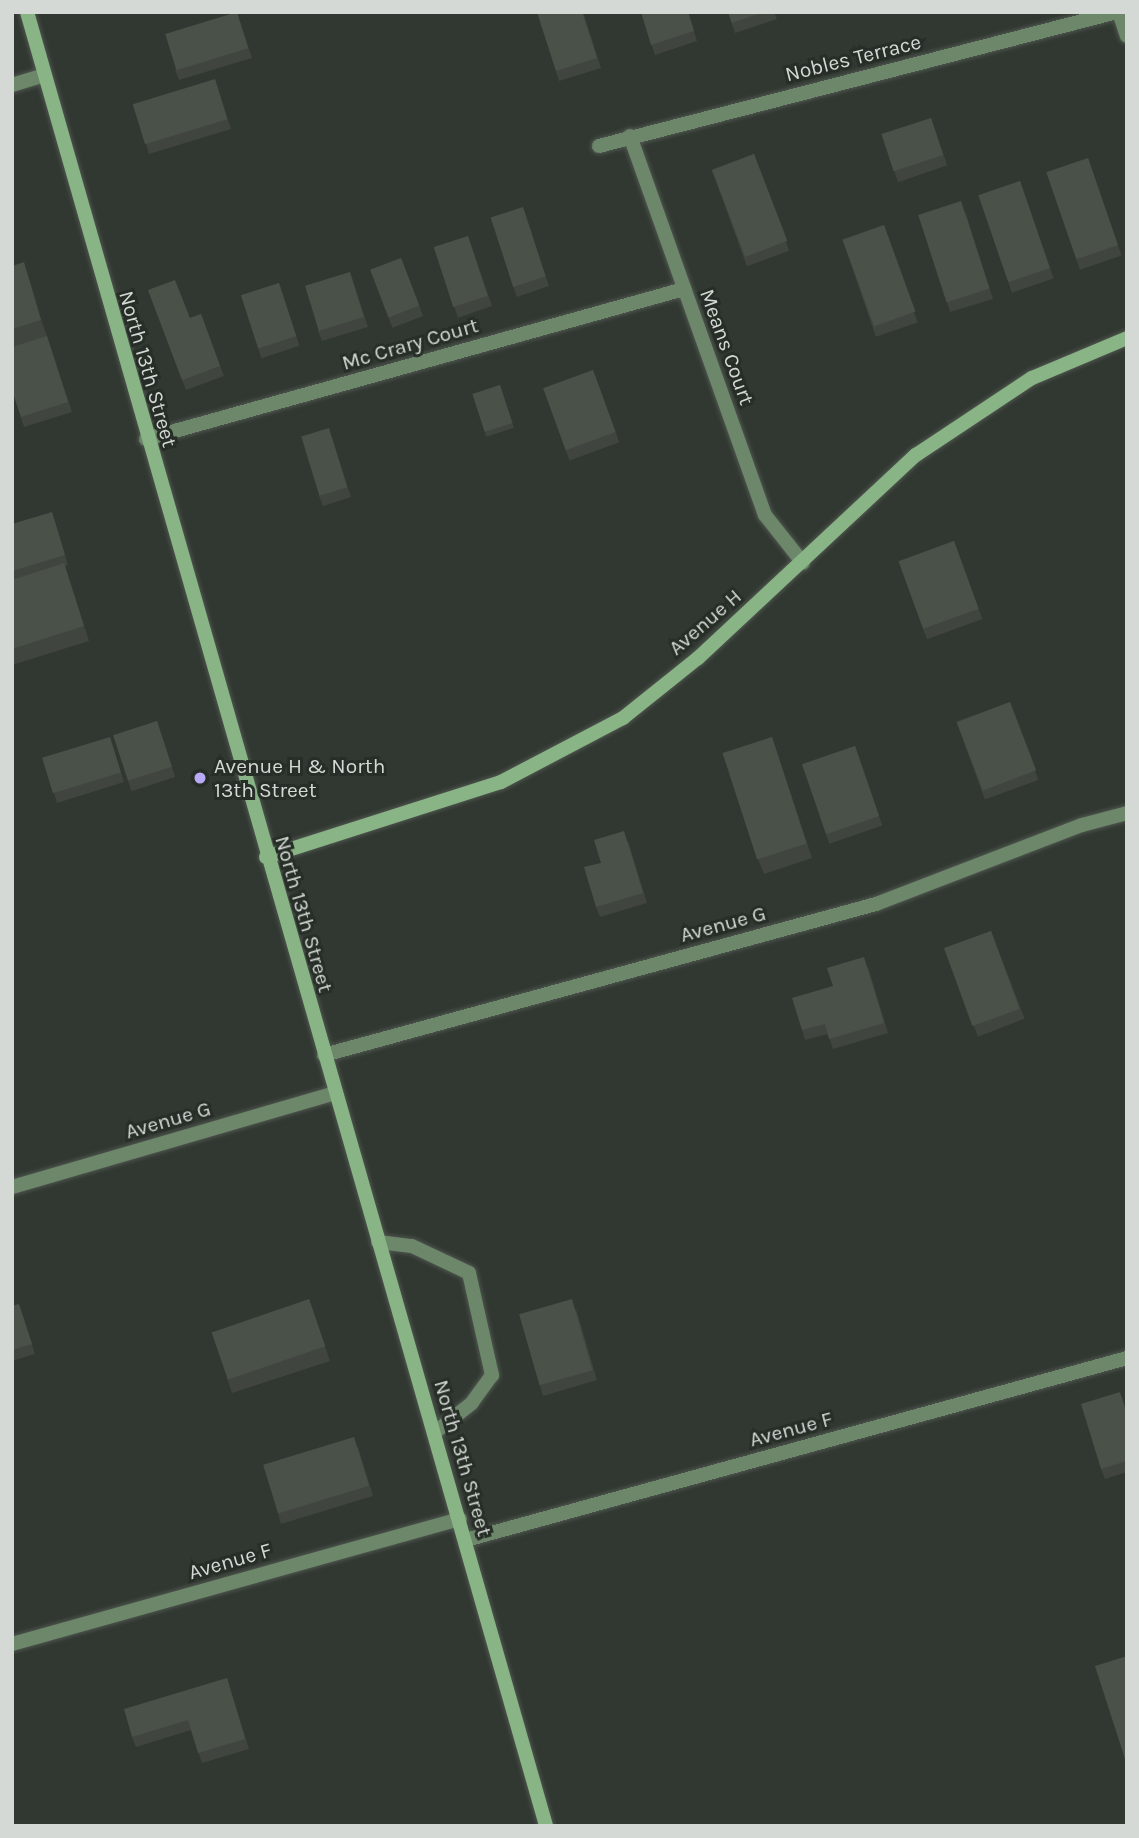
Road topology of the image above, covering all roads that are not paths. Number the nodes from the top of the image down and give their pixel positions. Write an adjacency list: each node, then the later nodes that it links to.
1 (27, 12): 4 (street, North 13th Street)
2 (1118, 12): 3 (street); 6 (street, Nobles Terrace)
3 (1127, 36)
4 (45, 75): 5 (street); 10 (street, North 13th Street)
5 (12, 85)
6 (630, 136): 7 (street, Nobles Terrace); 8 (street, Means Court)
7 (599, 146)
8 (684, 289): 10 (street, Mc Crary Court); 11 (street, Means Court)
9 (1127, 338): 11 (street, Avenue H)
10 (146, 439): 13 (street, North 13th Street)
11 (803, 563): 13 (street, Avenue H)
12 (1127, 813): 14 (street, Avenue G)
13 (266, 857): 14 (street, North 13th Street)
14 (324, 1055): 15 (street, North 13th Street)
15 (335, 1094): 16 (street, Avenue G); 17 (street, North 13th Street)
16 (12, 1187)
17 (378, 1242): 19 (street, North 13th Street); 19 (street)
18 (1127, 1358): 21 (street, Avenue F)
19 (434, 1433): 20 (street, North 13th Street)
20 (460, 1519): 21 (street, North 13th Street); 22 (street, Avenue F)
21 (466, 1540): 23 (street, North 13th Street)
22 (12, 1644)
23 (546, 1826)

